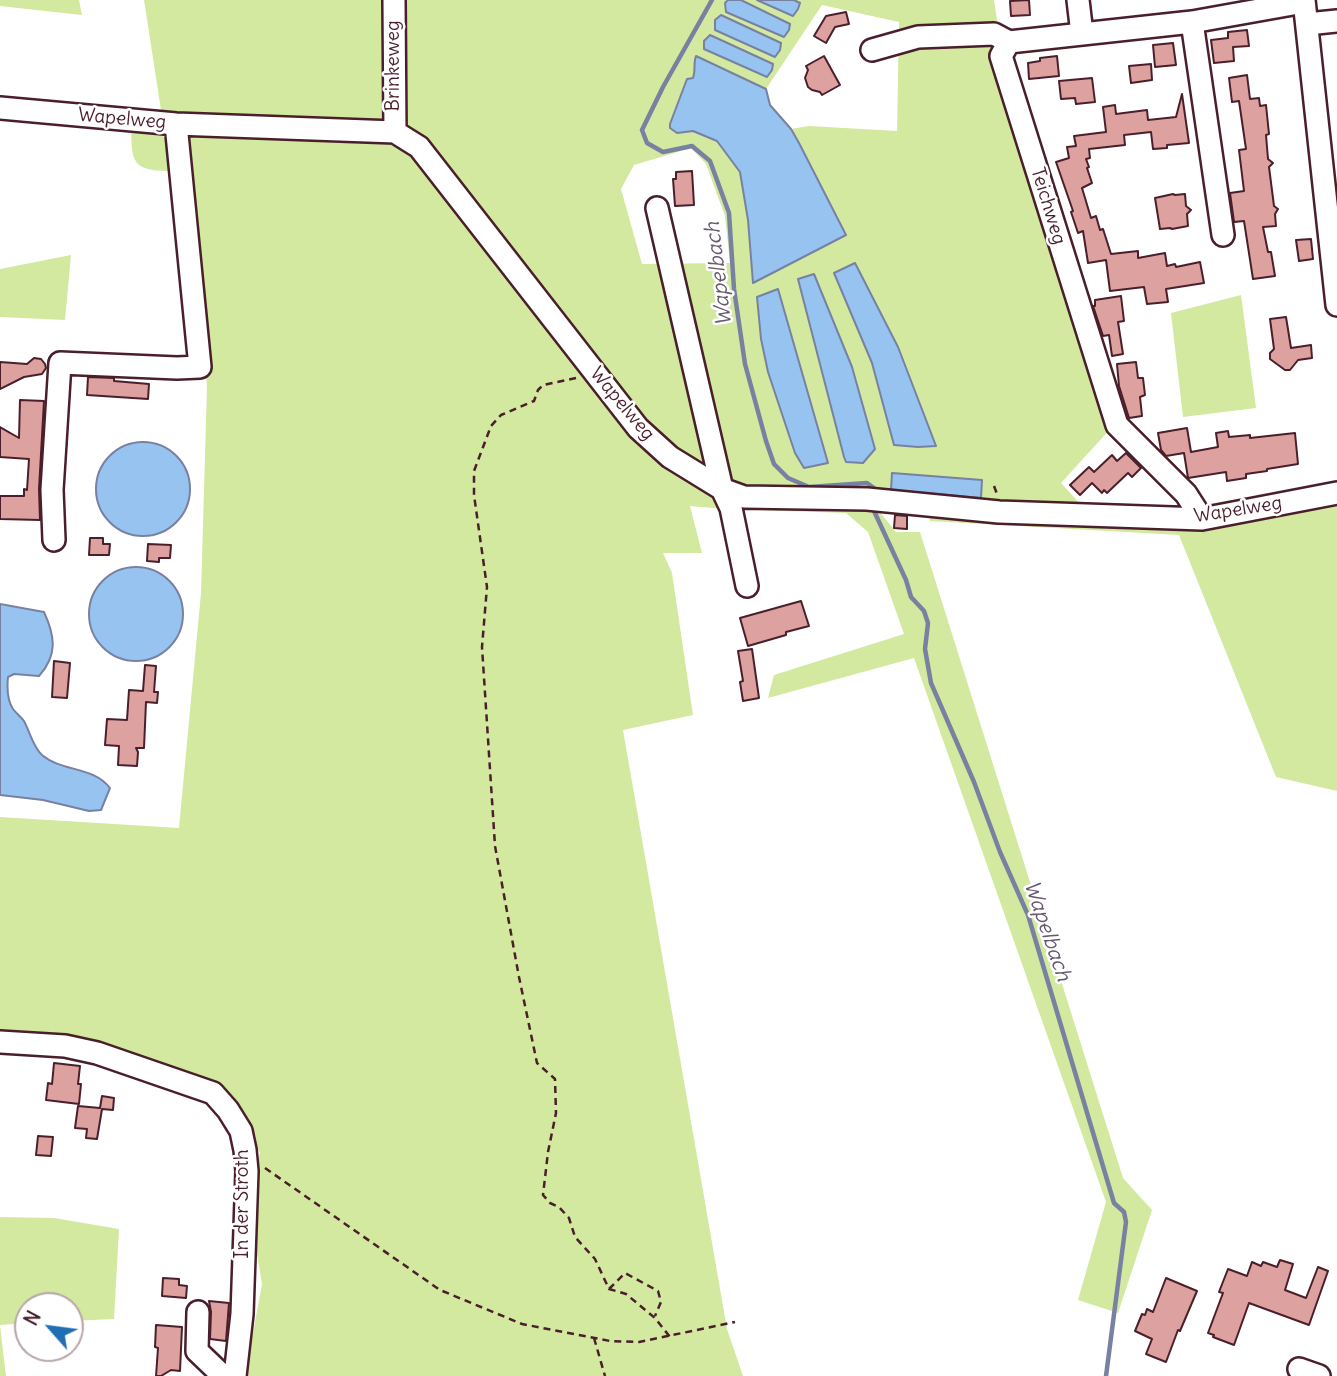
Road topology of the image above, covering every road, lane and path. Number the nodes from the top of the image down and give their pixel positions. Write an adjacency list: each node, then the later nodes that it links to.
1 (394, 0): 12 (street, Brinkeweg)
2 (1078, 0): 7 (street)
3 (1304, 1): 5 (street); 6 (street)
4 (1337, 21): 6 (street)
5 (1192, 22): 7 (street); 14 (street)
6 (1307, 24): 15 (street)
7 (1082, 34): 8 (street)
8 (1009, 42): 9 (street); 19 (street, Teichweg)
9 (872, 50)
10 (0, 108): 11 (street, Wapelweg)
11 (176, 124): 12 (street, Wapelweg); 20 (street)
12 (395, 132): 16 (street, Wapelweg)
13 (657, 208): 17 (street)
14 (1223, 235)
15 (1337, 305)
16 (592, 368): 17 (street, Wapelweg); 24 (path)
17 (722, 489): 19 (street, Wapelweg); 21 (street)
18 (1337, 493): 19 (street, Wapelweg)
19 (1202, 519)
20 (54, 540)
21 (747, 586)
22 (0, 1042): 23 (street, In der Stroth)
23 (245, 1154): 29 (path); 31 (street, In der Stroth)
24 (609, 1289): 26 (path); 26 (path)
25 (198, 1312): 30 (street)
26 (655, 1318): 28 (path)
27 (735, 1322): 28 (path)
28 (670, 1337): 29 (path)
29 (594, 1338): 32 (path)
30 (228, 1376)
31 (234, 1376)
32 (605, 1376)

